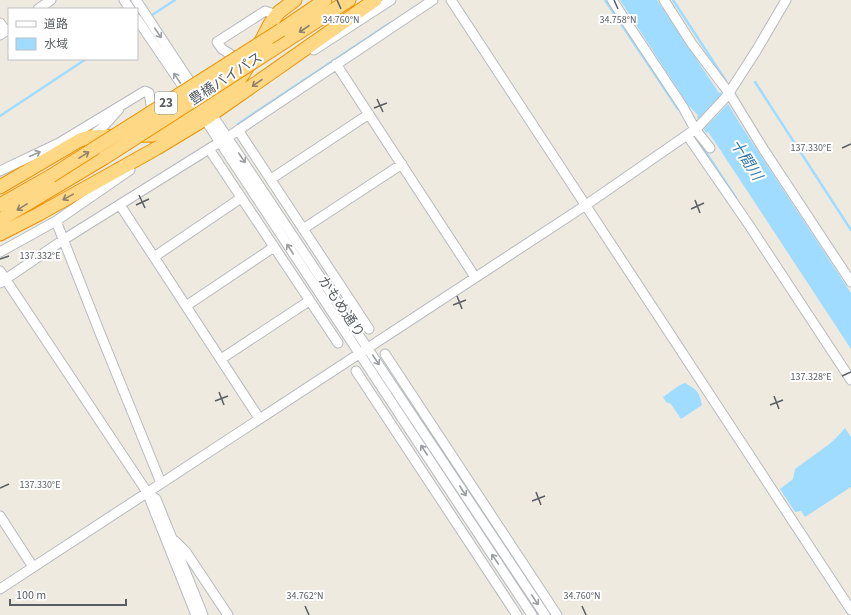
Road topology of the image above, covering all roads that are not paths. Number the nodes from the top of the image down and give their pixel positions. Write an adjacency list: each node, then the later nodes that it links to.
1 (136, 0): 21 (street, かもめ通り, one-way to 21)
2 (295, 0): 12 (highway)
3 (325, 0): 36 (highway, 豊橋バイパス / 23, one-way to 3, bridge)
4 (349, 0): 39 (highway, 豊橋バイパス / 23, one-way to 39, bridge)
5 (375, 0): 16 (highway, 23)
6 (391, 0): 16 (street)
7 (432, 0): 17 (street)
8 (451, 0): 38 (street)
9 (612, 0): 24 (street)
10 (664, 0): 19 (street)
11 (786, 0): 19 (street)
12 (283, 8): 18 (highway); 18 (street)
13 (138, 20): 21 (street, かもめ通り, one-way to 13)
14 (0, 23): 15 (street)
15 (5, 32)
16 (289, 60): 21 (highway, 23, one-way to 21)
17 (336, 64): 22 (street); 23 (street)
18 (248, 66): 21 (highway, 23)
19 (728, 94): 24 (street); 53 (street)
20 (124, 103): 25 (street); 26 (street); 32 (street, one-way to 20)
21 (206, 112): 25 (highway, 23); 27 (street, かもめ通り); 30 (highway, 23)
22 (369, 114): 31 (street); 33 (street)
23 (238, 130): 27 (street); 33 (street)
24 (693, 130): 28 (street); 38 (street); 63 (street)
25 (160, 134): 26 (highway, 23)
26 (90, 137): 34 (highway, 23)
27 (224, 140): 29 (street); 48 (street, かもめ通り, one-way to 48); 49 (street, かもめ通り, one-way to 27)
28 (710, 148)
29 (209, 149): 35 (street); 37 (street)
30 (151, 151): 40 (street); 42 (highway, 23, one-way to 42)
31 (402, 164): 41 (street); 52 (street)
32 (0, 171)
33 (270, 179): 41 (street)
34 (0, 187)
35 (241, 198): 44 (street); 47 (street)
36 (0, 205)
37 (120, 205): 43 (street); 47 (street)
38 (586, 205): 52 (street); 75 (street)
39 (0, 220)
40 (56, 221): 43 (street); 45 (street)
41 (303, 229): 46 (street)
42 (0, 234)
43 (63, 240): 51 (street); 65 (street)
44 (274, 247): 50 (street); 55 (street)
45 (0, 252)
46 (320, 254): 48 (street); 56 (street)
47 (154, 257): 55 (street)
48 (310, 261): 58 (street, かもめ通り)
49 (301, 266): 50 (street); 59 (street, かもめ通り)
50 (291, 272): 54 (street)
51 (2, 277): 66 (street)
52 (475, 277): 58 (street)
53 (851, 282)
54 (310, 301): 57 (street); 61 (street)
55 (186, 306): 61 (street)
56 (369, 329)
57 (338, 343)
58 (367, 347): 59 (street); 71 (street, かもめ通り, one-way to 71)
59 (358, 353): 64 (street); 72 (street, かもめ通り, one-way to 59)
60 (385, 354): 69 (street)
61 (221, 359): 64 (street)
62 (356, 371): 73 (street)
63 (851, 380)
64 (259, 418): 65 (street)
65 (161, 483): 66 (street)
66 (146, 492): 68 (street); 70 (street); 76 (street)
67 (0, 516): 70 (street)
68 (172, 538): 77 (street); 78 (street)
69 (524, 565): 71 (street); 82 (street)
70 (33, 567): 74 (street)
71 (516, 571): 72 (street); 81 (street, かもめ通り, one-way to 81)
72 (507, 576): 73 (street); 80 (street, かもめ通り)
73 (496, 584): 79 (street)
74 (0, 589)
75 (851, 610)
76 (196, 615)
77 (203, 615)
78 (228, 615)
79 (517, 615)
80 (532, 615)
81 (545, 615)
82 (557, 615)

